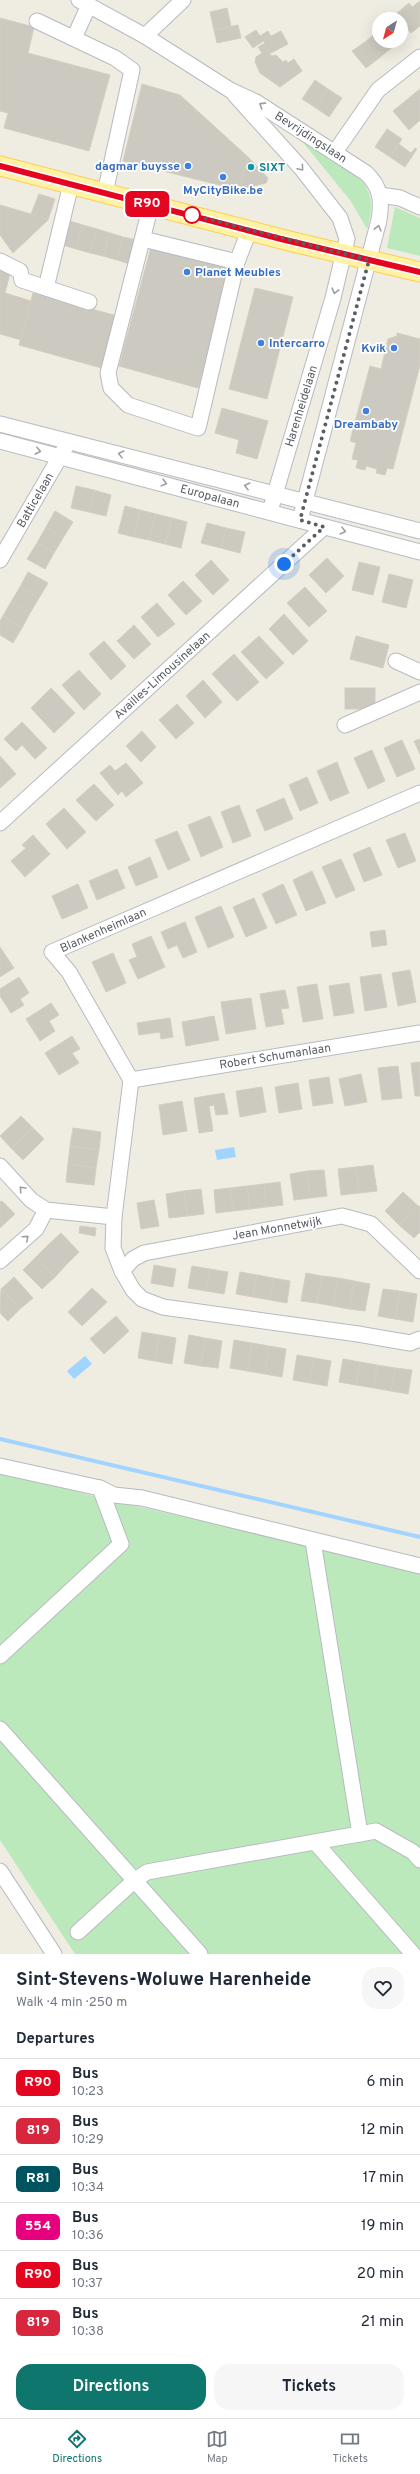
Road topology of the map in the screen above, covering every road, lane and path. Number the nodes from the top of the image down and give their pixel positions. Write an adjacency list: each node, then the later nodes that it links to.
1 (183, 0): 4 (street)
2 (84, 2): 4 (street, Bevrijdingslaan); 5 (street)
3 (37, 21): 5 (street)
4 (144, 36): 7 (street, Bevrijdingslaan)
5 (74, 38): 11 (street)
6 (420, 57): 8 (street)
7 (230, 90): 8 (street, Bevrijdingslaan, one-way to 7); 17 (street, Bevrijdingslaan, one-way to 17)
8 (335, 152): 12 (street, Bevrijdingslaan)
9 (0, 166): 10 (main road)
10 (71, 184): 11 (main road); 22 (street)
11 (105, 193): 13 (main road)
12 (380, 195): 14 (street); 18 (street, one-way to 12)
13 (151, 205): 15 (main road); 16 (street)
14 (420, 207)
15 (249, 230): 17 (main road); 20 (street)
16 (143, 239): 20 (street); 20 (street)
17 (345, 254): 18 (main road); 28 (street, Harenheidelaan, one-way to 28)
18 (369, 260): 21 (main road); 29 (street)
19 (0, 261): 22 (street)
20 (237, 262)
21 (420, 272)
22 (46, 288): 23 (street)
23 (89, 302)
24 (0, 424): 26 (street, Europalaan)
25 (0, 441): 27 (street, Europalaan, one-way to 27)
26 (69, 441): 27 (street, Batticelaan); 28 (street, Europalaan, one-way to 26)
27 (60, 456): 30 (street, Europalaan, one-way to 30); 35 (street, Batticelaan)
28 (275, 493): 29 (street, Europalaan); 30 (street, Harenheidelaan)
29 (305, 500): 31 (street); 33 (street, Europalaan)
30 (270, 511): 31 (street, Europalaan)
31 (300, 520): 32 (street, Europalaan)
32 (324, 527): 34 (street, Europalaan, one-way to 34); 41 (street, Availles-Limousinelaan)
33 (420, 531)
34 (420, 552)
35 (0, 560)
36 (396, 661): 37 (street)
37 (420, 672)
38 (420, 692): 39 (street)
39 (345, 725)
40 (420, 792): 43 (street, Blankenheimlaan)
41 (0, 823)
42 (420, 1033): 43 (street, Robert Schumanlaan)
43 (130, 1080): 46 (street)
44 (0, 1166): 45 (street, one-way to 44)
45 (46, 1210): 46 (street); 47 (street, one-way to 45)
46 (114, 1217): 48 (street)
47 (0, 1261)
48 (122, 1271): 49 (street, Jean Monnetwijk); 50 (street)
49 (420, 1271)
50 (420, 1339)
51 (0, 1466): 52 (street)
52 (100, 1488): 53 (street); 55 (street)
53 (313, 1541): 54 (street); 57 (street)
54 (420, 1566)
55 (0, 1656)
56 (0, 1729): 61 (street)
57 (360, 1834): 58 (street); 59 (street)
58 (315, 1842): 61 (street); 65 (street)
59 (420, 1860)
60 (0, 1872): 63 (street)
61 (135, 1880): 62 (street); 64 (street)
62 (78, 1932)
63 (54, 1954)
64 (200, 1954)
65 (413, 1954)

